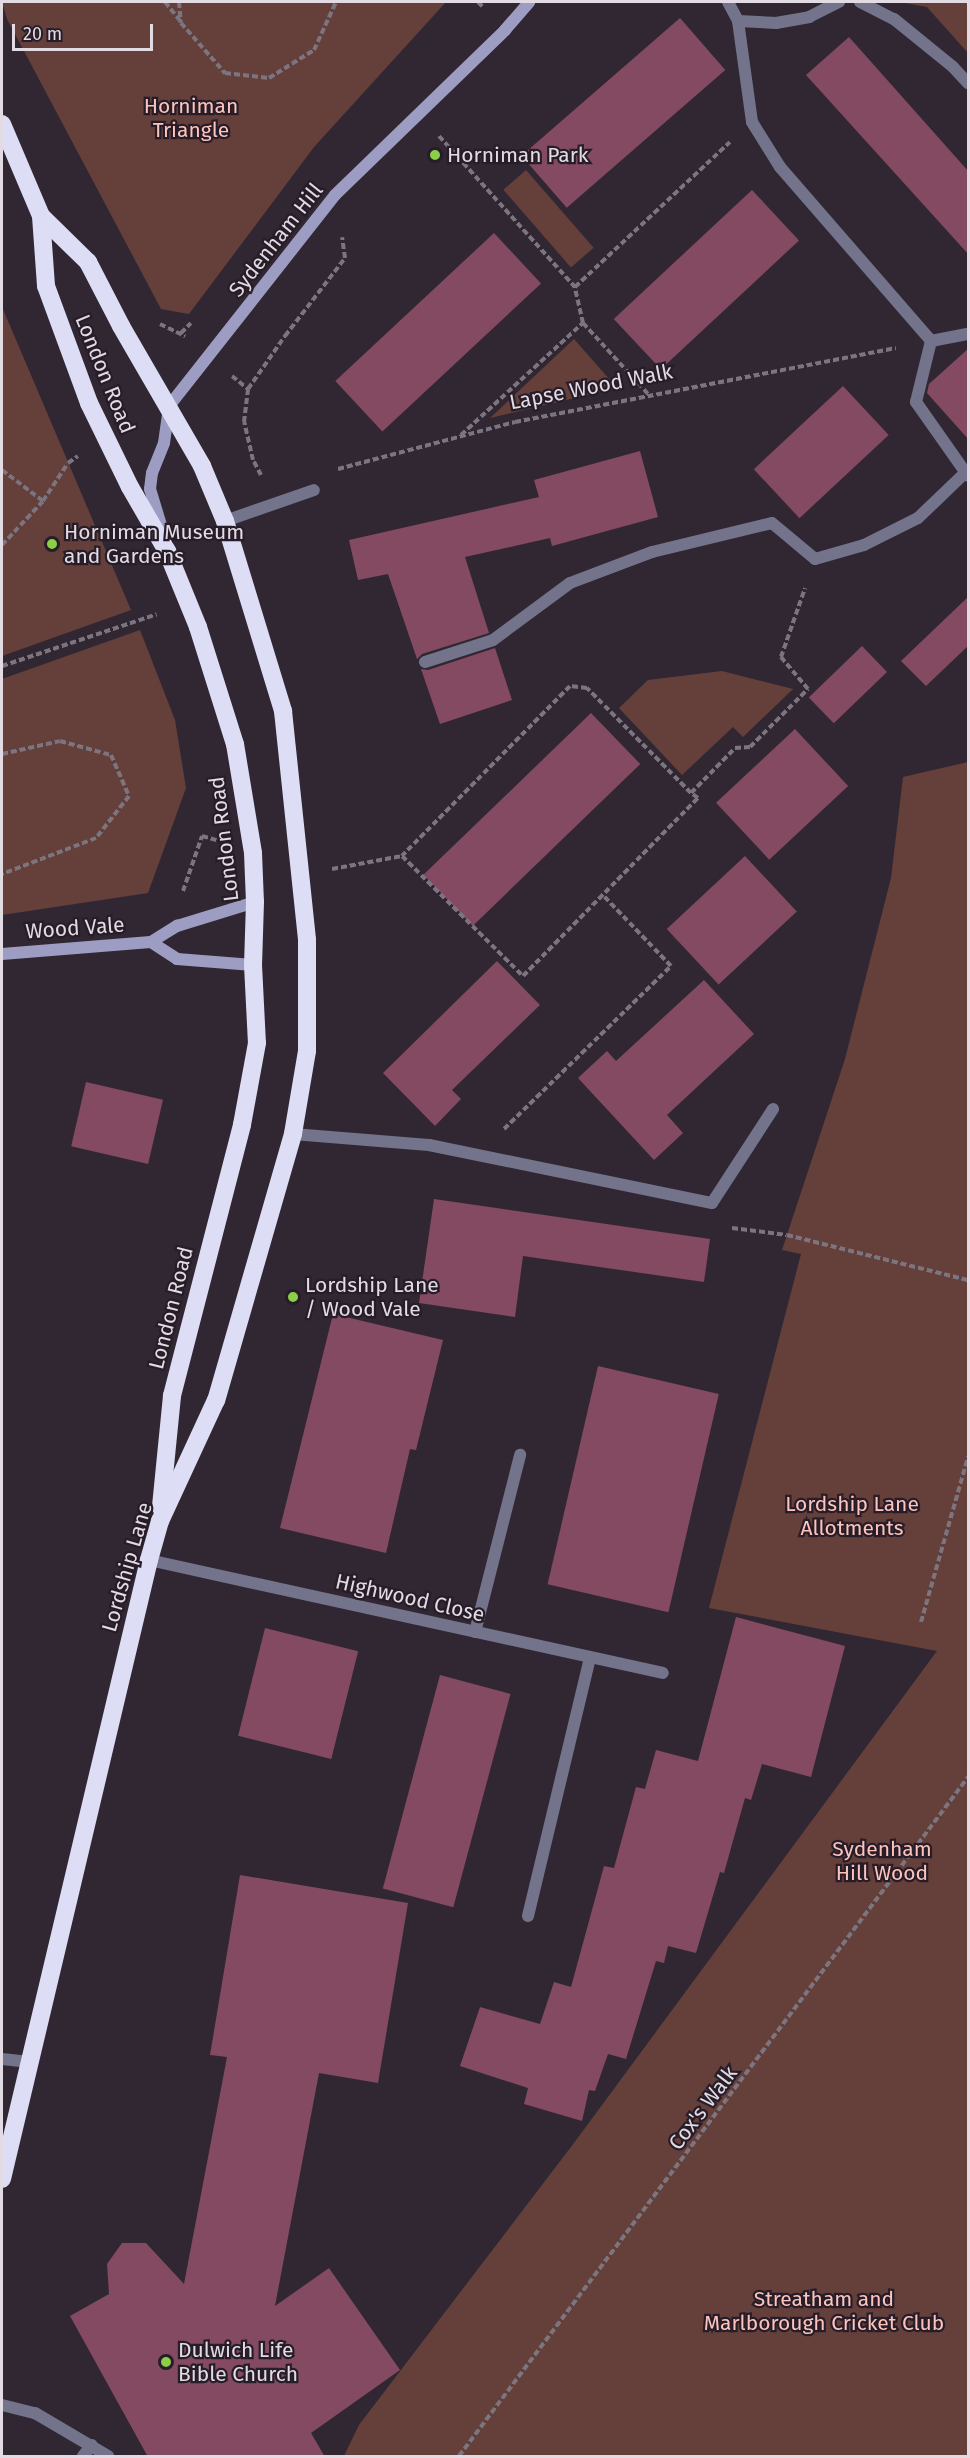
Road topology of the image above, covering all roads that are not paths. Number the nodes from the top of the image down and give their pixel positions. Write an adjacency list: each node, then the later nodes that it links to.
1 (530, 2): 11 (street, Sydenham Hill)
2 (728, 2): 5 (street)
3 (839, 2): 5 (street)
4 (860, 2): 6 (street)
5 (738, 21): 10 (street)
6 (969, 83)
7 (2, 124): 8 (highway, London Road)
8 (41, 216): 11 (highway, London Road); 15 (highway, London Road)
9 (969, 334): 10 (street)
10 (931, 341): 12 (street)
11 (169, 406): 14 (highway, London Road); 15 (street)
12 (967, 475): 16 (street)
13 (314, 490): 14 (street)
14 (225, 521): 18 (highway, London Road)
15 (167, 550): 17 (highway, London Road)
16 (425, 662)
17 (255, 902): 19 (street, Wood Vale); 21 (highway, London Road)
18 (307, 940): 23 (highway, Lordship Lane)
19 (151, 942): 20 (street, Wood Vale); 21 (street, Wood Vale)
20 (2, 954)
21 (253, 965): 25 (highway, London Road)
22 (773, 1109): 23 (street)
23 (293, 1134): 25 (highway, Lordship Lane)
24 (520, 1455): 27 (street)
25 (160, 1521): 26 (highway, Lordship Lane)
26 (149, 1560): 27 (street, Highwood Close); 32 (highway, Lordship Lane)
27 (475, 1632): 28 (street, Highwood Close)
28 (591, 1658): 29 (street, Highwood Close); 30 (street)
29 (663, 1673)
30 (528, 1916)
31 (2, 2059): 32 (street)
32 (30, 2062): 33 (highway, Lordship Lane)
33 (2, 2178)
34 (2, 2406): 35 (street)
35 (93, 2445): 36 (street); 37 (street)
36 (82, 2457)
37 (108, 2457)

